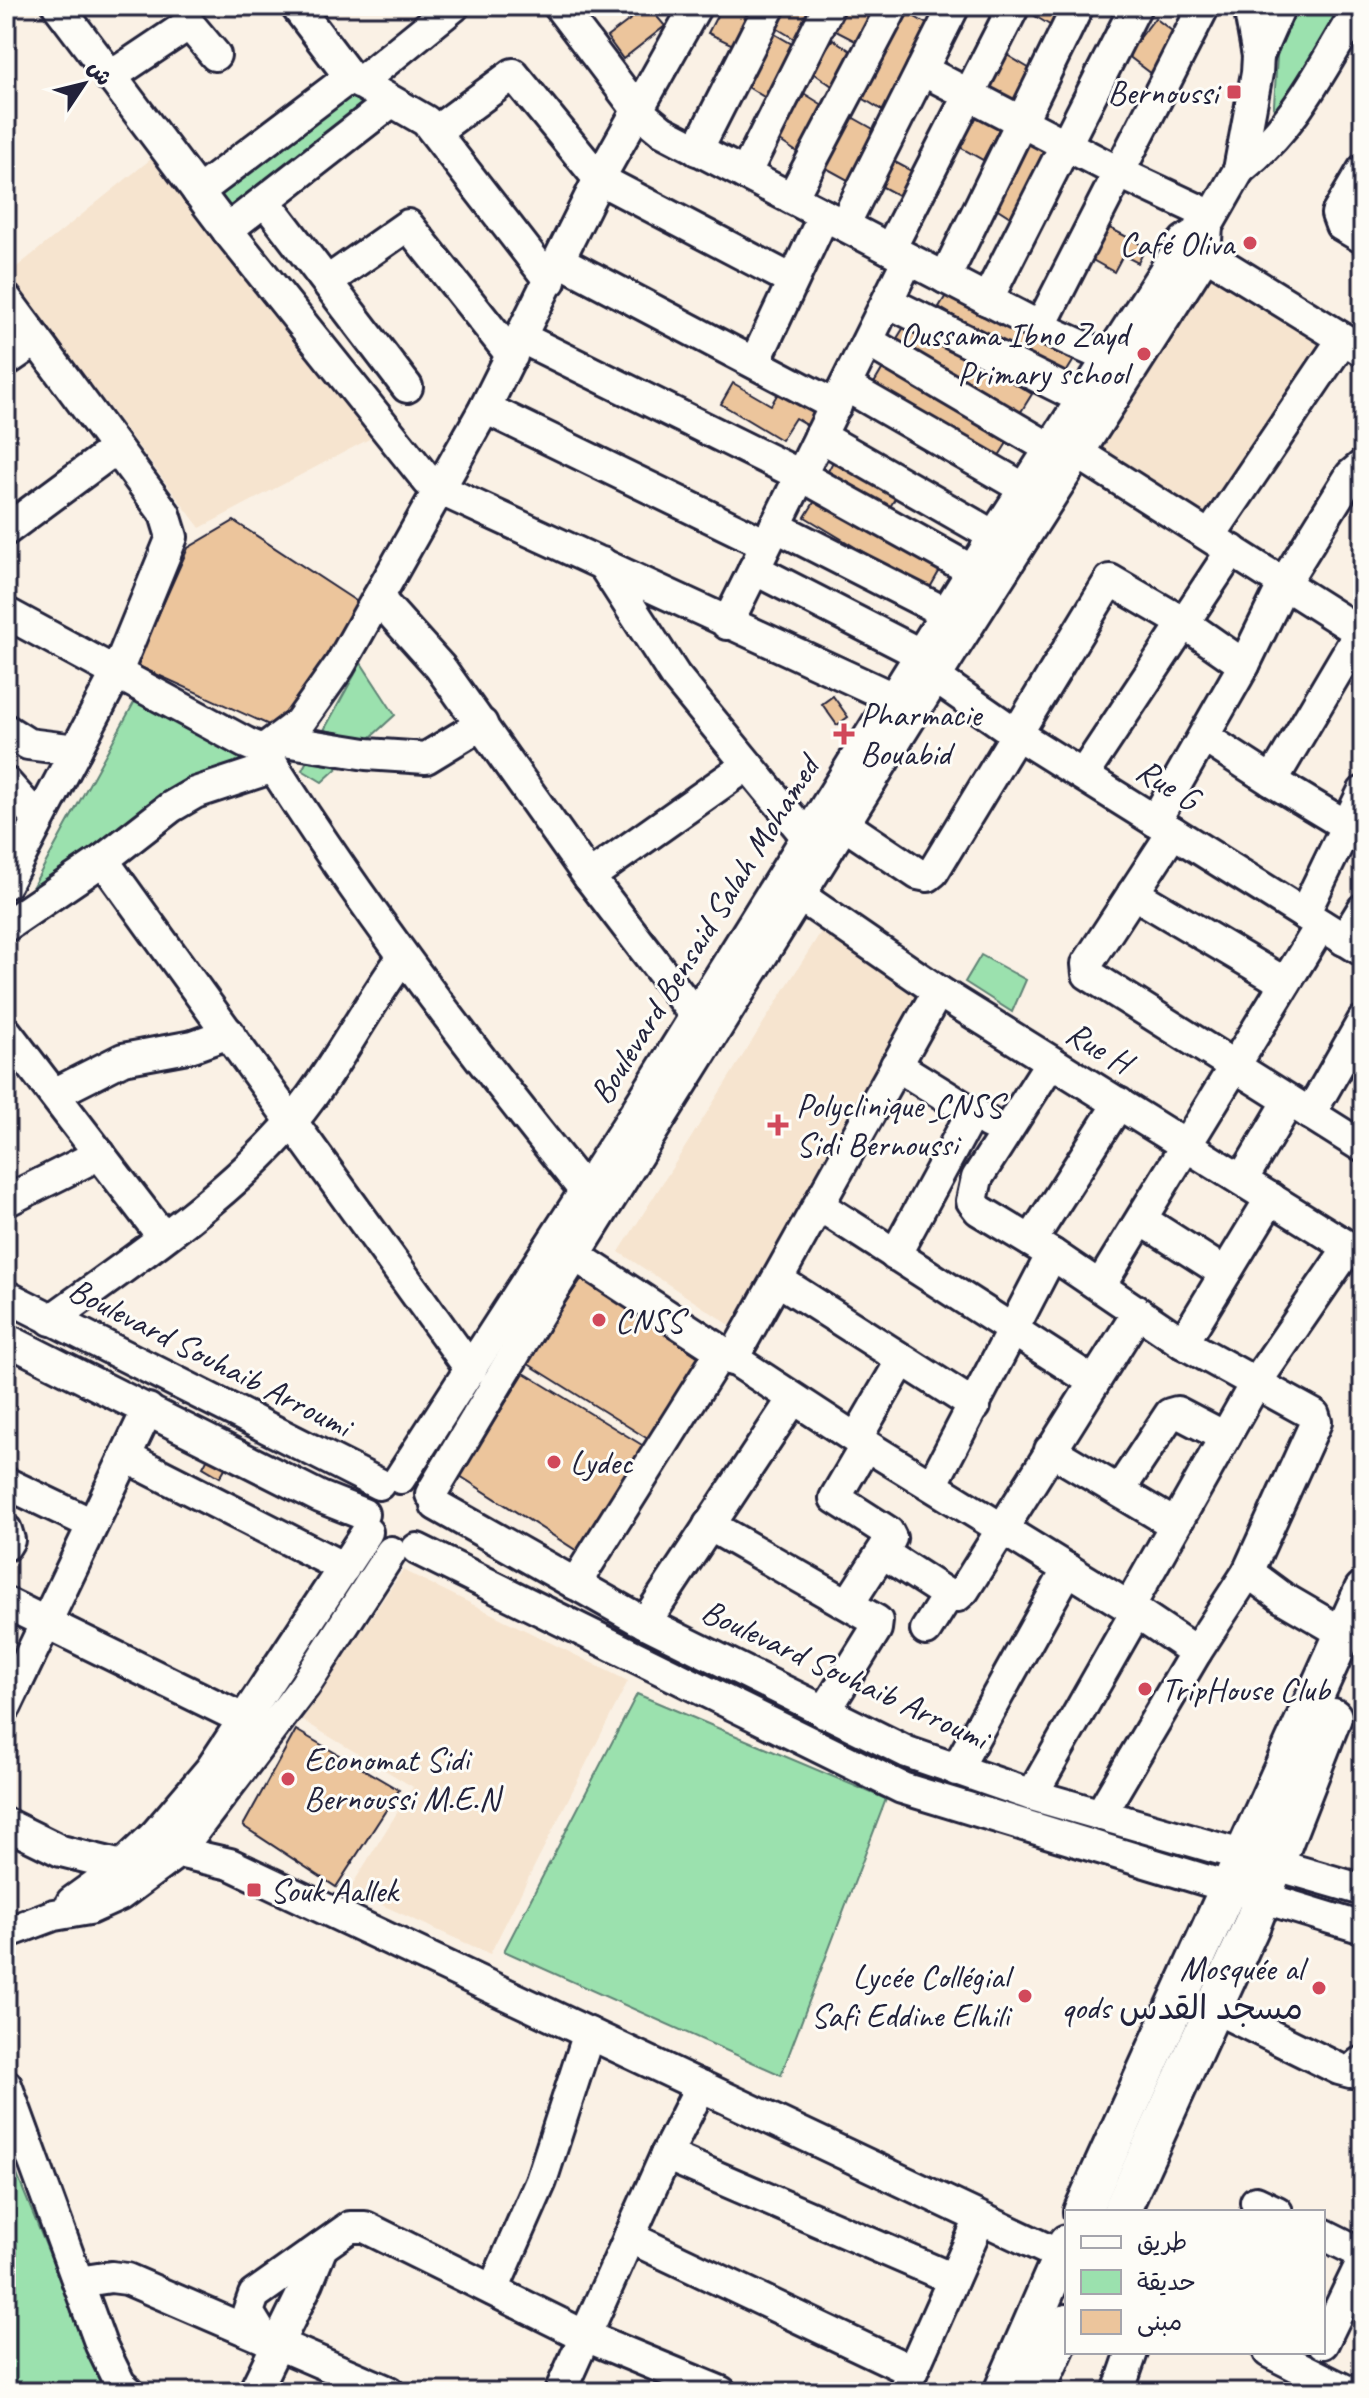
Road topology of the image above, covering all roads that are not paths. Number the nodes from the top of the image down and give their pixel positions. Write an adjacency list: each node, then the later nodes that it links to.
1 (58, 6): 20 (street)
2 (296, 6): 21 (street)
3 (454, 6): 21 (street)
4 (559, 6): 24 (street)
5 (696, 6): 24 (street)
6 (770, 6): 28 (street)
7 (829, 6): 32 (street)
8 (893, 6): 35 (street)
9 (1014, 6): 22 (street)
10 (1078, 6): 25 (street)
11 (1136, 6): 27 (street)
12 (1204, 6): 31 (street)
13 (1249, 6): 18 (street, Boulevard Bensaid Salah Mohamed)
14 (1280, 6): 18 (street, Boulevard Bensaid Salah Mohamed)
15 (943, 10): 19 (street)
16 (1359, 12): 29 (street)
17 (215, 55): 20 (street)
18 (1258, 56): 29 (street, Boulevard Bensaid Salah Mohamed)
19 (922, 70): 22 (street); 37 (street)
20 (110, 77): 34 (street)
21 (355, 80): 23 (street); 34 (street)
22 (968, 96): 25 (street); 41 (street)
23 (391, 102): 26 (street); 36 (street)
24 (639, 112): 28 (street); 33 (street)
25 (1021, 122): 27 (street); 43 (street)
26 (436, 131): 33 (street); 42 (street)
27 (1066, 145): 31 (street); 47 (street)
28 (697, 150): 32 (street)
29 (1239, 170): 39 (street, Boulevard Bensaid Salah Mohamed)
30 (1363, 170): 40 (street)
31 (1120, 173): 39 (street); 49 (street)
32 (745, 174): 35 (street)
33 (599, 179): 42 (street); 44 (street)
34 (198, 192): 38 (street)
35 (792, 198): 37 (street)
36 (265, 201): 38 (street); 45 (street)
37 (834, 220): 41 (street); 44 (street)
38 (227, 230): 66 (street)
39 (1202, 234): 52 (street); 54 (street, Boulevard Bensaid Salah Mohamed); 63 (street, Boulevard Bensaid Salah Mohamed)
40 (1363, 238)
41 (899, 254): 43 (street); 48 (street)
42 (555, 271): 53 (street); 56 (street)
43 (945, 278): 47 (street)
44 (792, 280): 56 (street)
45 (328, 281): 53 (street); 57 (street)
46 (6, 299): 50 (street)
47 (987, 300): 49 (street)
48 (888, 302): 51 (street); 59 (street)
49 (1040, 327): 54 (street)
50 (35, 341): 55 (street); 62 (street)
51 (869, 342): 58 (street); 63 (street)
52 (1353, 345): 70 (street)
53 (517, 347): 60 (street); 65 (street)
54 (1109, 358): 59 (street, Boulevard Bensaid Salah Mohamed)
55 (6, 361)
56 (755, 362): 58 (street)
57 (407, 387)
58 (841, 396): 61 (street); 67 (street)
59 (1083, 399): 63 (street, Boulevard Bensaid Salah Mohamed)
60 (485, 408): 66 (street); 71 (street)
61 (820, 436): 65 (street); 69 (street)
62 (114, 450): 68 (street); 83 (street)
63 (1064, 451): 67 (street, Boulevard Bensaid Salah Mohamed); 70 (street); 82 (street, Boulevard Bensaid Salah Mohamed)
64 (1363, 465): 74 (street)
65 (800, 475): 71 (street); 73 (street)
66 (439, 489): 72 (street); 75 (street)
67 (1025, 489): 69 (street, Boulevard Bensaid Salah Mohamed)
68 (6, 530)
69 (994, 536): 73 (street, Boulevard Bensaid Salah Mohamed)
70 (1221, 543): 74 (street); 78 (street)
71 (765, 546): 77 (street); 79 (street); 82 (street, Rue G)
72 (602, 563): 79 (street); 91 (street)
73 (973, 571): 77 (street, Boulevard Bensaid Salah Mohamed)
74 (1284, 583): 80 (street); 81 (street)
75 (378, 598): 85 (street); 90 (street)
76 (6, 613): 83 (street)
77 (946, 613): 82 (street, Boulevard Bensaid Salah Mohamed)
78 (1184, 623): 81 (street); 87 (street); 92 (street)
79 (727, 624): 84 (street)
80 (1362, 631): 93 (street)
81 (1244, 665): 88 (street)
82 (928, 666): 84 (street, Boulevard Bensaid Salah Mohamed); 87 (street, Rue G); 97 (street, Boulevard Bensaid Salah Mohamed)
83 (116, 674): 89 (street); 90 (street)
84 (893, 698): 99 (street, Boulevard Bensaid Salah Mohamed)
85 (482, 724): 90 (street); 101 (street)
86 (7, 732): 89 (street)
87 (1018, 735): 92 (street, Rue G); 97 (street)
88 (1204, 737): 93 (street); 98 (street)
89 (76, 750): 96 (street)
90 (272, 753): 100 (street); 108 (street)
91 (746, 766): 99 (street); 101 (street)
92 (1083, 775): 98 (street, Rue G)
93 (1272, 781): 95 (street)
94 (6, 783): 96 (street)
95 (1357, 808): 107 (street)
96 (38, 819): 102 (street)
97 (845, 825): 104 (street, Boulevard Bensaid Salah Mohamed)
98 (1164, 826): 103 (street); 107 (street, Rue G)
99 (807, 837): 111 (street, Boulevard Bensaid Salah Mohamed)
100 (103, 860): 106 (street); 114 (street)
101 (589, 877): 111 (street)
102 (6, 883)
103 (1133, 893): 109 (street); 117 (street)
104 (800, 896): 110 (street, Rue H); 137 (street, Boulevard Bensaid Salah Mohamed)
105 (1363, 909): 107 (street)
106 (6, 926)
107 (1333, 932): 109 (street)
108 (403, 957): 122 (street); 128 (street)
109 (1285, 983): 117 (street)
110 (938, 991): 115 (street, Rue H); 116 (street)
111 (694, 1014): 128 (street, Boulevard Bensaid Salah Mohamed)
112 (1363, 1021): 120 (street)
113 (6, 1032): 118 (street)
114 (229, 1033): 118 (street); 122 (street)
115 (1051, 1062): 119 (street, Rue H); 123 (street)
116 (896, 1065): 121 (street); 131 (street)
117 (1234, 1066): 120 (street); 124 (street)
118 (54, 1094): 126 (street)
119 (1119, 1103): 124 (street, Rue H); 134 (street)
120 (1299, 1107): 125 (street); 127 (street)
121 (972, 1113): 123 (street); 136 (street)
122 (293, 1120): 133 (street); 149 (street)
123 (1008, 1134): 134 (street)
124 (1188, 1145): 127 (street, Rue H); 132 (street)
125 (1363, 1147)
126 (100, 1154): 129 (street); 133 (street)
127 (1242, 1180): 130 (street, Rue H)
128 (585, 1191): 149 (street, Boulevard Bensaid Salah Mohamed)
129 (7, 1198)
130 (1271, 1198): 135 (street, Rue H); 138 (street)
131 (820, 1206): 136 (street); 139 (street)
132 (1142, 1220): 138 (street); 140 (street)
133 (163, 1237): 143 (street)
134 (1042, 1247): 140 (street); 144 (street)
135 (1356, 1252): 151 (street)
136 (895, 1255): 144 (street)
137 (576, 1256): 147 (street); 163 (street, Boulevard Bensaid Salah Mohamed)
138 (1225, 1273): 146 (street)
139 (778, 1280): 147 (street); 148 (street)
140 (1100, 1286): 142 (street)
141 (6, 1296): 143 (street, Boulevard Souhaib Arroumi)
142 (1137, 1314): 146 (street); 150 (street)
143 (51, 1320): 159 (street, Boulevard Souhaib Arroumi)
144 (1011, 1326): 150 (street); 153 (street)
145 (6, 1339): 154 (street)
146 (1183, 1343): 151 (street)
147 (727, 1356): 152 (street); 176 (street)
148 (902, 1360): 153 (street); 156 (street)
149 (471, 1370): 159 (street, Boulevard Bensaid Salah Mohamed)
150 (1094, 1382): 157 (street)
151 (1255, 1384): 155 (street); 175 (street)
152 (793, 1399): 156 (street); 167 (street)
153 (975, 1406): 161 (street)
154 (148, 1409): 158 (street); 164 (street)
155 (1225, 1437): 162 (street); 166 (street)
156 (861, 1442): 161 (street); 172 (street)
157 (1050, 1450): 162 (street); 168 (street)
158 (126, 1457): 165 (street); 173 (street)
159 (390, 1481): 163 (street); 164 (street)
160 (6, 1483): 165 (street)
161 (932, 1485): 168 (street)
162 (1119, 1491): 166 (street)
163 (433, 1500): 171 (street); 176 (street, Boulevard Souhaib Arroumi)
164 (365, 1523): 171 (street); 173 (street)
165 (92, 1524): 182 (street)
166 (1174, 1524): 181 (street)
167 (709, 1525): 180 (street); 183 (street)
168 (1002, 1528): 174 (street); 178 (street)
169 (6, 1530): 170 (street)
170 (6, 1545)
171 (404, 1550): 194 (street); 198 (street)
172 (883, 1553): 178 (street); 180 (street)
173 (344, 1568): 189 (street)
174 (1068, 1569): 181 (street); 190 (street)
175 (1248, 1572): 185 (street); 186 (street)
176 (575, 1584): 183 (street, Boulevard Souhaib Arroumi)
177 (1363, 1590): 185 (main road)
178 (948, 1595): 184 (street)
179 (6, 1603): 182 (street)
180 (849, 1603): 188 (street)
181 (1132, 1609): 186 (street); 191 (street)
182 (45, 1621): 187 (street); 189 (street)
183 (645, 1623): 188 (street, Boulevard Souhaib Arroumi)
184 (926, 1630)
185 (1353, 1642): 195 (main road)
186 (1196, 1652): 192 (street)
187 (6, 1706)
188 (824, 1713): 190 (street, Boulevard Souhaib Arroumi)
189 (243, 1719): 194 (street)
190 (956, 1770): 191 (street, Boulevard Souhaib Arroumi)
191 (1032, 1795): 192 (street, Boulevard Souhaib Arroumi)
192 (1100, 1815): 195 (street, Boulevard Souhaib Arroumi)
193 (6, 1824): 196 (street)
194 (176, 1832): 196 (street); 199 (street); 203 (street)
195 (1261, 1858): 197 (street, Boulevard Souhaib Arroumi); 198 (main road)
196 (122, 1866): 199 (street)
197 (1363, 1890)
198 (1246, 1893): 200 (street); 202 (main road); 208 (main road)
199 (54, 1915): 201 (street)
200 (1363, 1928)
201 (6, 1933)
202 (1215, 2008): 204 (street); 209 (main road)
203 (589, 2033): 206 (street); 219 (street)
204 (1360, 2063)
205 (6, 2085): 218 (street)
206 (701, 2086): 207 (street); 210 (street)
207 (666, 2155): 212 (street); 217 (street)
208 (1083, 2210)
209 (1122, 2210)
210 (980, 2219): 215 (street); 217 (street)
211 (1325, 2235): 214 (street)
212 (629, 2237): 221 (street); 227 (street)
213 (322, 2247): 219 (street); 222 (street); 222 (street)
214 (1363, 2254)
215 (1063, 2259): 233 (main road)
216 (1363, 2260): 223 (street)
217 (953, 2279): 227 (street)
218 (78, 2282): 222 (street); 228 (street)
219 (493, 2290): 221 (street)
220 (1065, 2327): 234 (main road)
221 (583, 2335): 231 (street); 232 (street)
222 (270, 2338): 229 (street); 230 (street)
223 (1325, 2339)
224 (1131, 2354): 235 (street)
225 (1278, 2354): 226 (street)
226 (1314, 2362): 236 (street)
227 (908, 2381)
228 (129, 2392)
229 (254, 2392)
230 (389, 2392)
231 (560, 2392)
232 (721, 2392)
233 (1002, 2392)
234 (1036, 2392)
235 (1118, 2392)
236 (1349, 2392)

